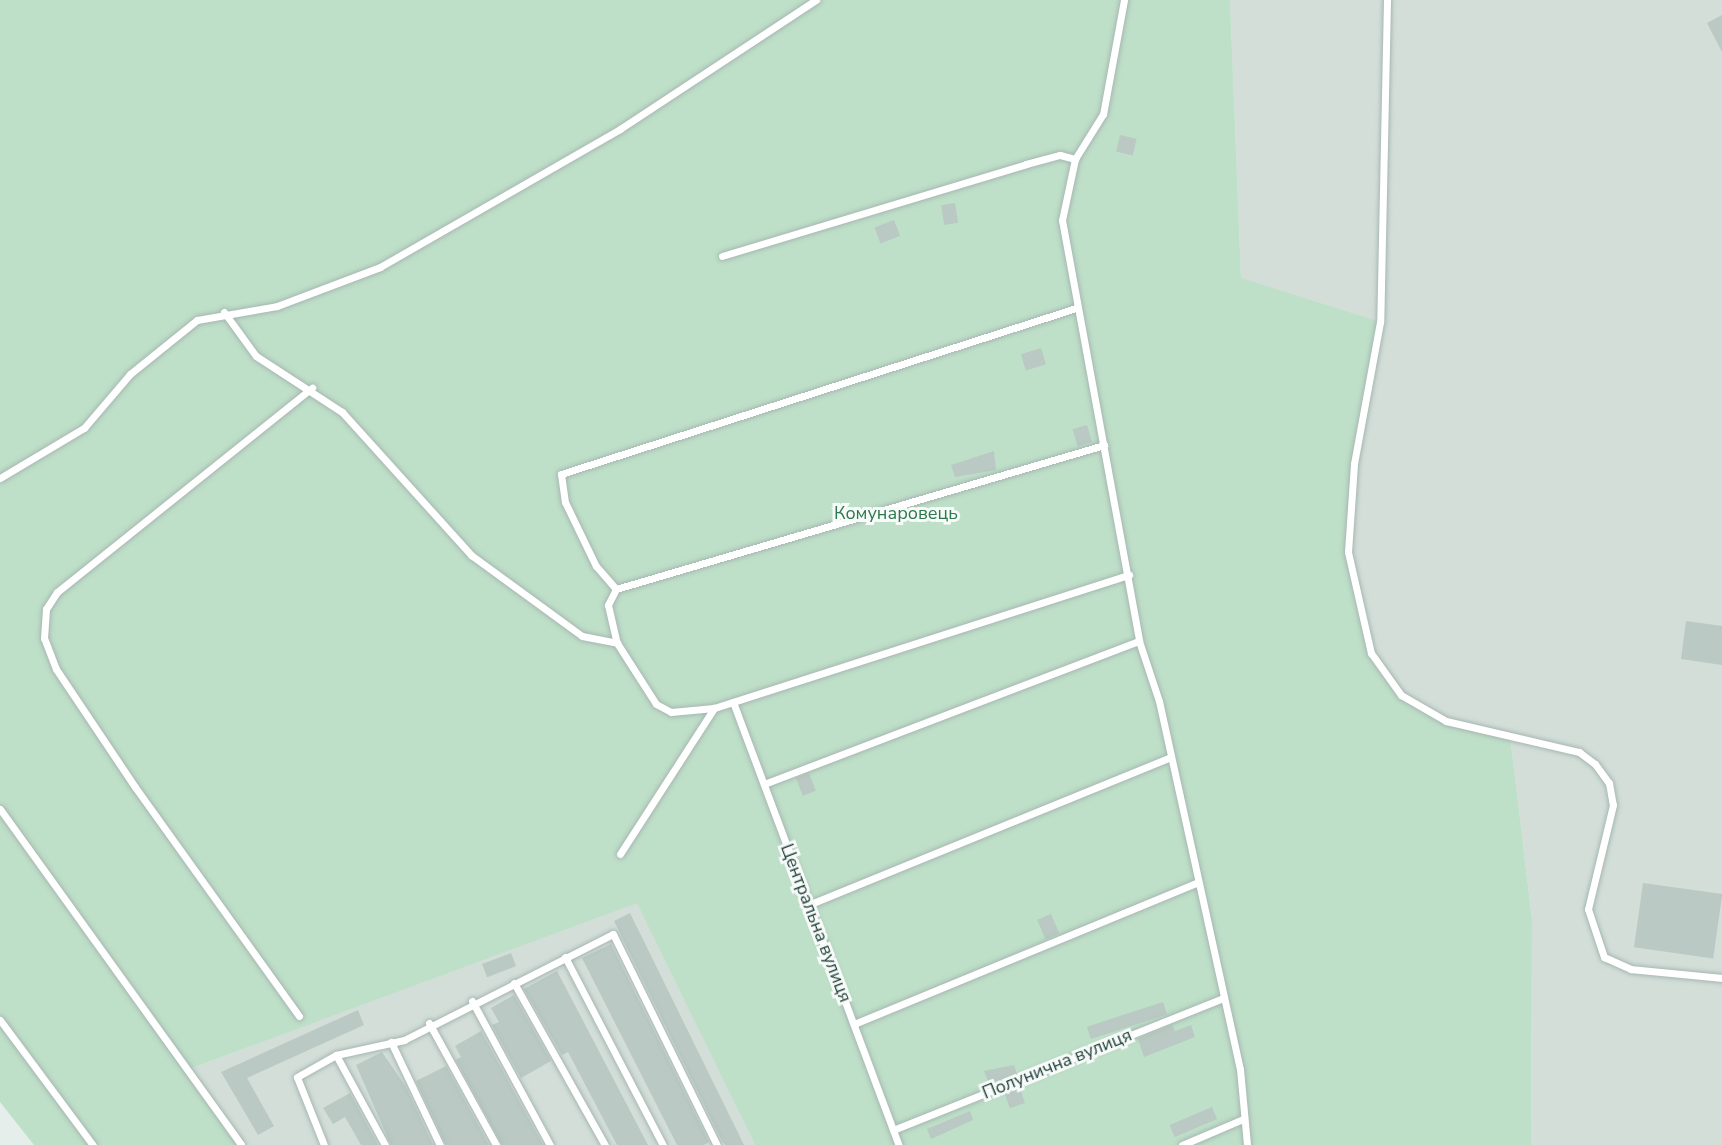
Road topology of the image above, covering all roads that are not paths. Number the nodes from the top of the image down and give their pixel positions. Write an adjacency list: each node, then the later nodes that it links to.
1 (816, 0): 7 (lane)
2 (1124, 0): 4 (lane)
3 (1387, 0): 24 (lane)
4 (1075, 159): 5 (lane); 6 (lane)
5 (722, 257)
6 (1076, 308): 9 (lane); 12 (lane)
7 (224, 312): 8 (lane); 10 (lane)
8 (312, 388): 14 (lane); 28 (lane)
9 (1104, 445): 11 (lane); 12 (lane)
10 (0, 478)
11 (1129, 575): 13 (lane); 15 (lane)
12 (616, 589): 14 (lane)
13 (1139, 641): 17 (lane); 18 (lane)
14 (617, 643): 16 (lane)
15 (733, 702): 16 (lane); 18 (lane, Центральна вулиця)
16 (714, 708): 20 (lane)
17 (1169, 758): 21 (lane); 22 (lane)
18 (764, 784): 22 (lane, Центральна вулиця)
19 (0, 808): 37 (lane)
20 (620, 854)
21 (1196, 883): 26 (lane); 31 (lane)
22 (808, 905): 31 (lane, Центральна вулиця)
23 (565, 957): 25 (lane); 44 (lane); 45 (lane)
24 (1722, 978)
25 (514, 983): 27 (lane); 43 (lane)
26 (1221, 999): 34 (lane); 35 (lane, Полунична вулиця)
27 (472, 1001): 30 (lane); 42 (lane)
28 (299, 1016)
29 (0, 1020): 36 (lane)
30 (429, 1023): 32 (lane); 41 (lane)
31 (854, 1024): 35 (lane, Центральна вулиця)
32 (391, 1042): 33 (lane); 40 (lane)
33 (336, 1055): 38 (lane); 39 (lane)
34 (1243, 1119): 47 (lane); 48 (lane)
35 (893, 1130): 46 (lane, Центральна вулиця)
36 (93, 1145)
37 (242, 1145)
38 (324, 1145)
39 (385, 1145)
40 (440, 1145)
41 (496, 1145)
42 (551, 1145)
43 (605, 1145)
44 (663, 1145)
45 (717, 1145)
46 (899, 1145)
47 (1182, 1145)
48 (1247, 1145)

